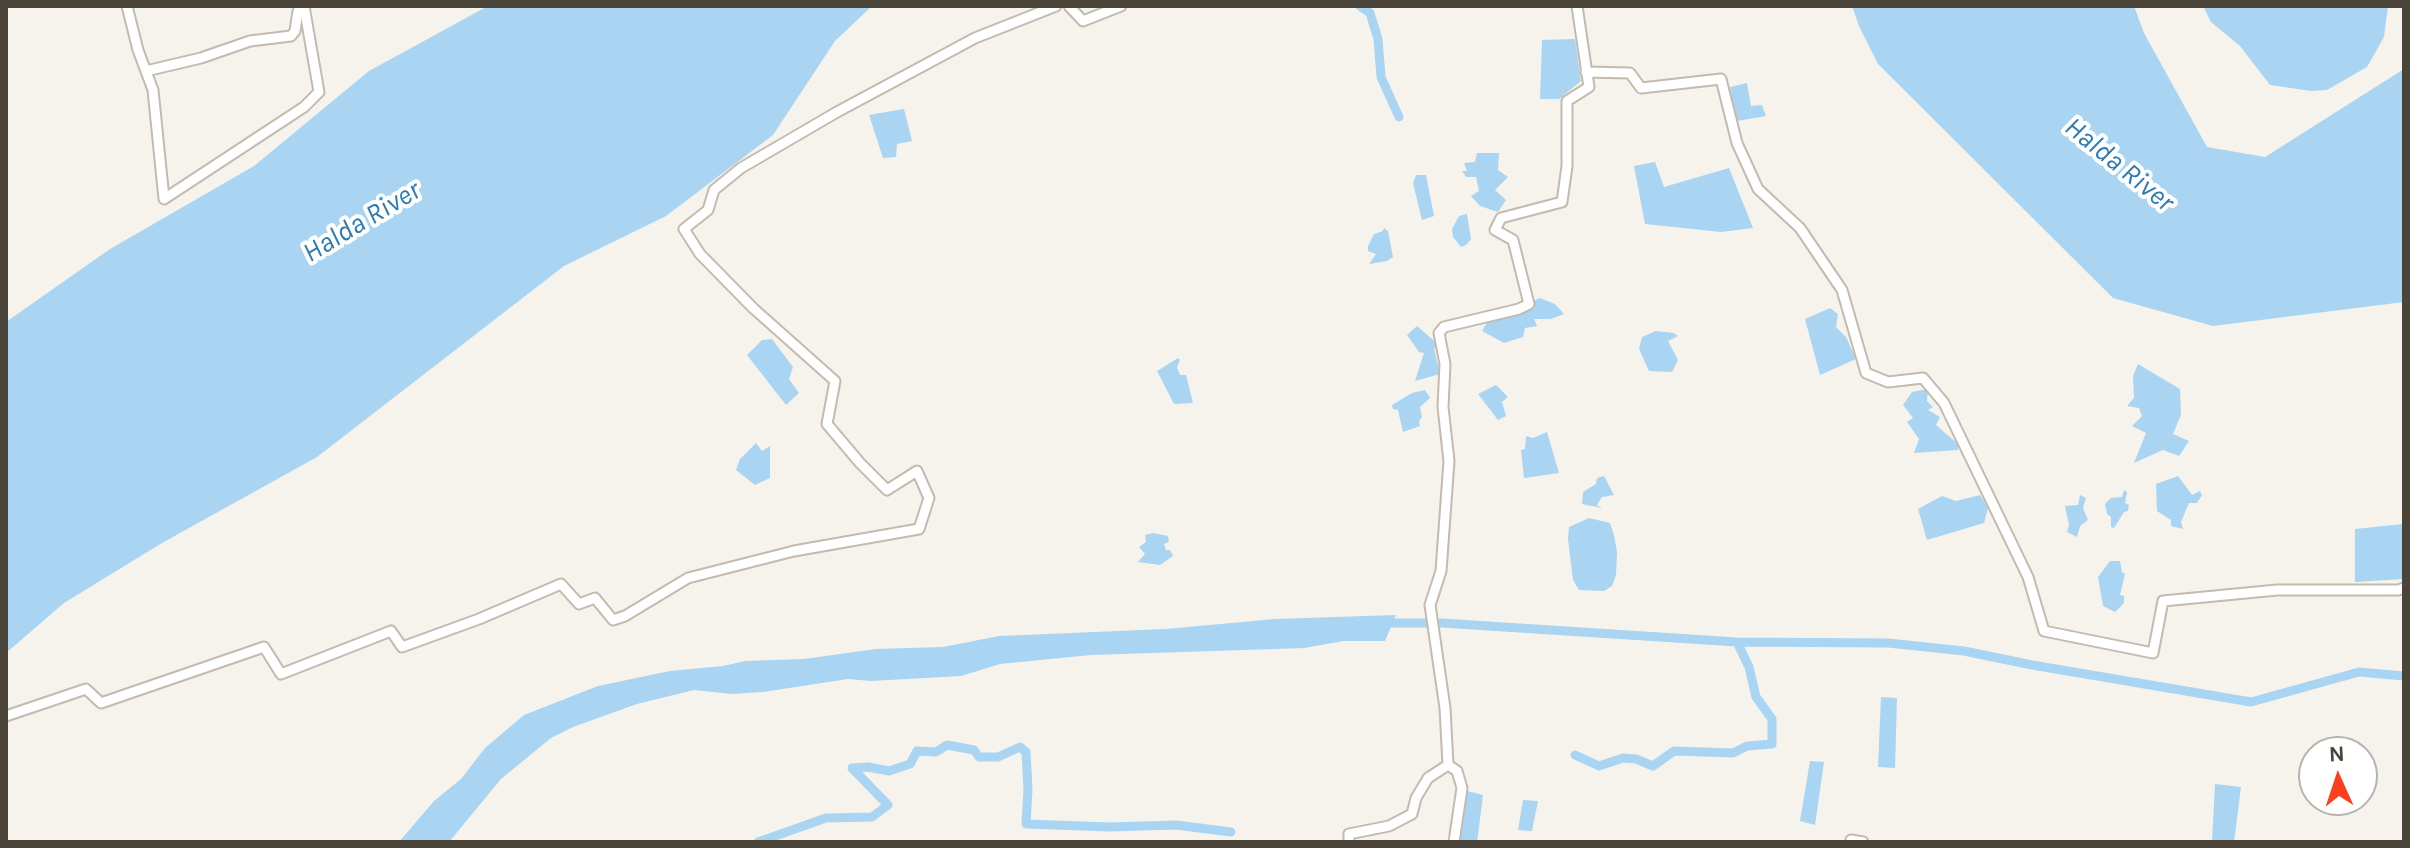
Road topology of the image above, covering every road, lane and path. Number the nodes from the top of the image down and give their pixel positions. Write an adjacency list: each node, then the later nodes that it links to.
1 (127, 6): 7 (street)
2 (303, 6): 7 (street); 7 (street)
3 (1056, 6): 10 (street)
4 (1069, 6): 5 (street)
5 (1121, 6)
6 (1577, 6): 8 (street)
7 (146, 71)
8 (1586, 72): 9 (street); 11 (street)
9 (2404, 588)
10 (6, 716)
11 (1448, 765): 13 (street); 14 (street)
12 (1851, 840): 15 (street)
13 (1349, 842)
14 (1454, 842)
15 (1863, 842)

